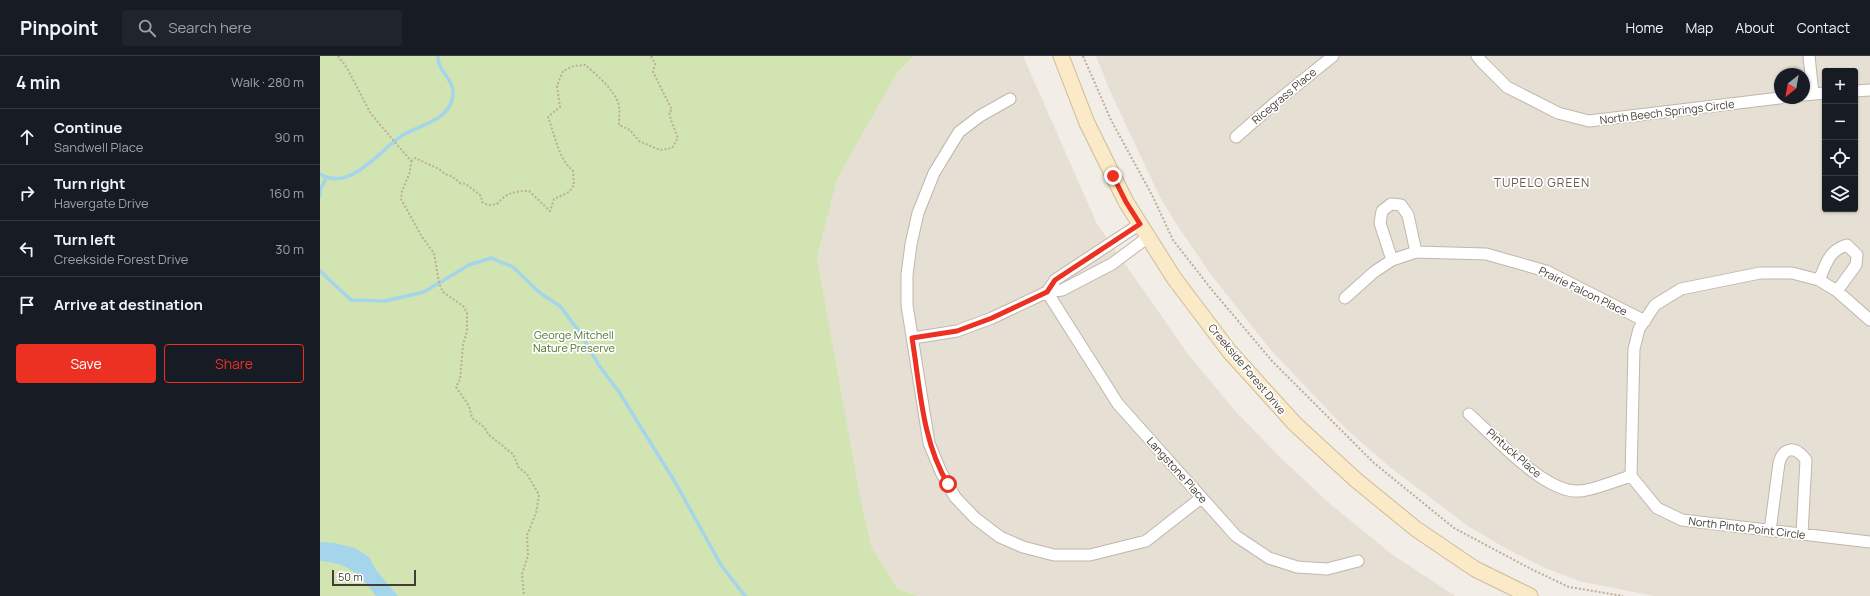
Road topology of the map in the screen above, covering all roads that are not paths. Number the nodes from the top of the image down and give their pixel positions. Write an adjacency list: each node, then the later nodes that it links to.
1 (1061, 56): 13 (main road, Creekside Forest Drive)
2 (1333, 56): 12 (street, Ricegrass Place)
3 (1478, 56): 11 (street, North Beech Springs Circle)
4 (1809, 56): 5 (street)
5 (1809, 68)
6 (1870, 90): 7 (street)
7 (1858, 91)
8 (1822, 93): 9 (street)
9 (1810, 94)
10 (1010, 99): 23 (street)
11 (1774, 99)
12 (1236, 137)
13 (1140, 224): 14 (main road, Creekside Forest Drive); 19 (street)
14 (1148, 237): 19 (street); 31 (main road, Creekside Forest Drive)
15 (1416, 252): 16 (street, Prairie Falcon Place); 16 (street); 22 (street, Prairie Falcon Place)
16 (1392, 260): 20 (street, Prairie Falcon Place)
17 (1819, 280): 18 (street); 18 (street); 22 (street)
18 (1837, 291): 21 (street)
19 (1047, 292): 23 (street); 26 (street, Langstone Place)
20 (1345, 298)
21 (1870, 320)
22 (1645, 321): 25 (street)
23 (912, 338): 26 (street)
24 (1469, 414): 25 (street, Pintuck Place)
25 (1631, 476): 27 (street, North Pinto Point Circle)
26 (1201, 498): 30 (street, Langstone Place)
27 (1770, 531): 28 (street, North Pinto Point Circle); 28 (street)
28 (1802, 534): 29 (street, North Pinto Point Circle)
29 (1870, 542)
30 (1358, 561)
31 (1530, 596)

